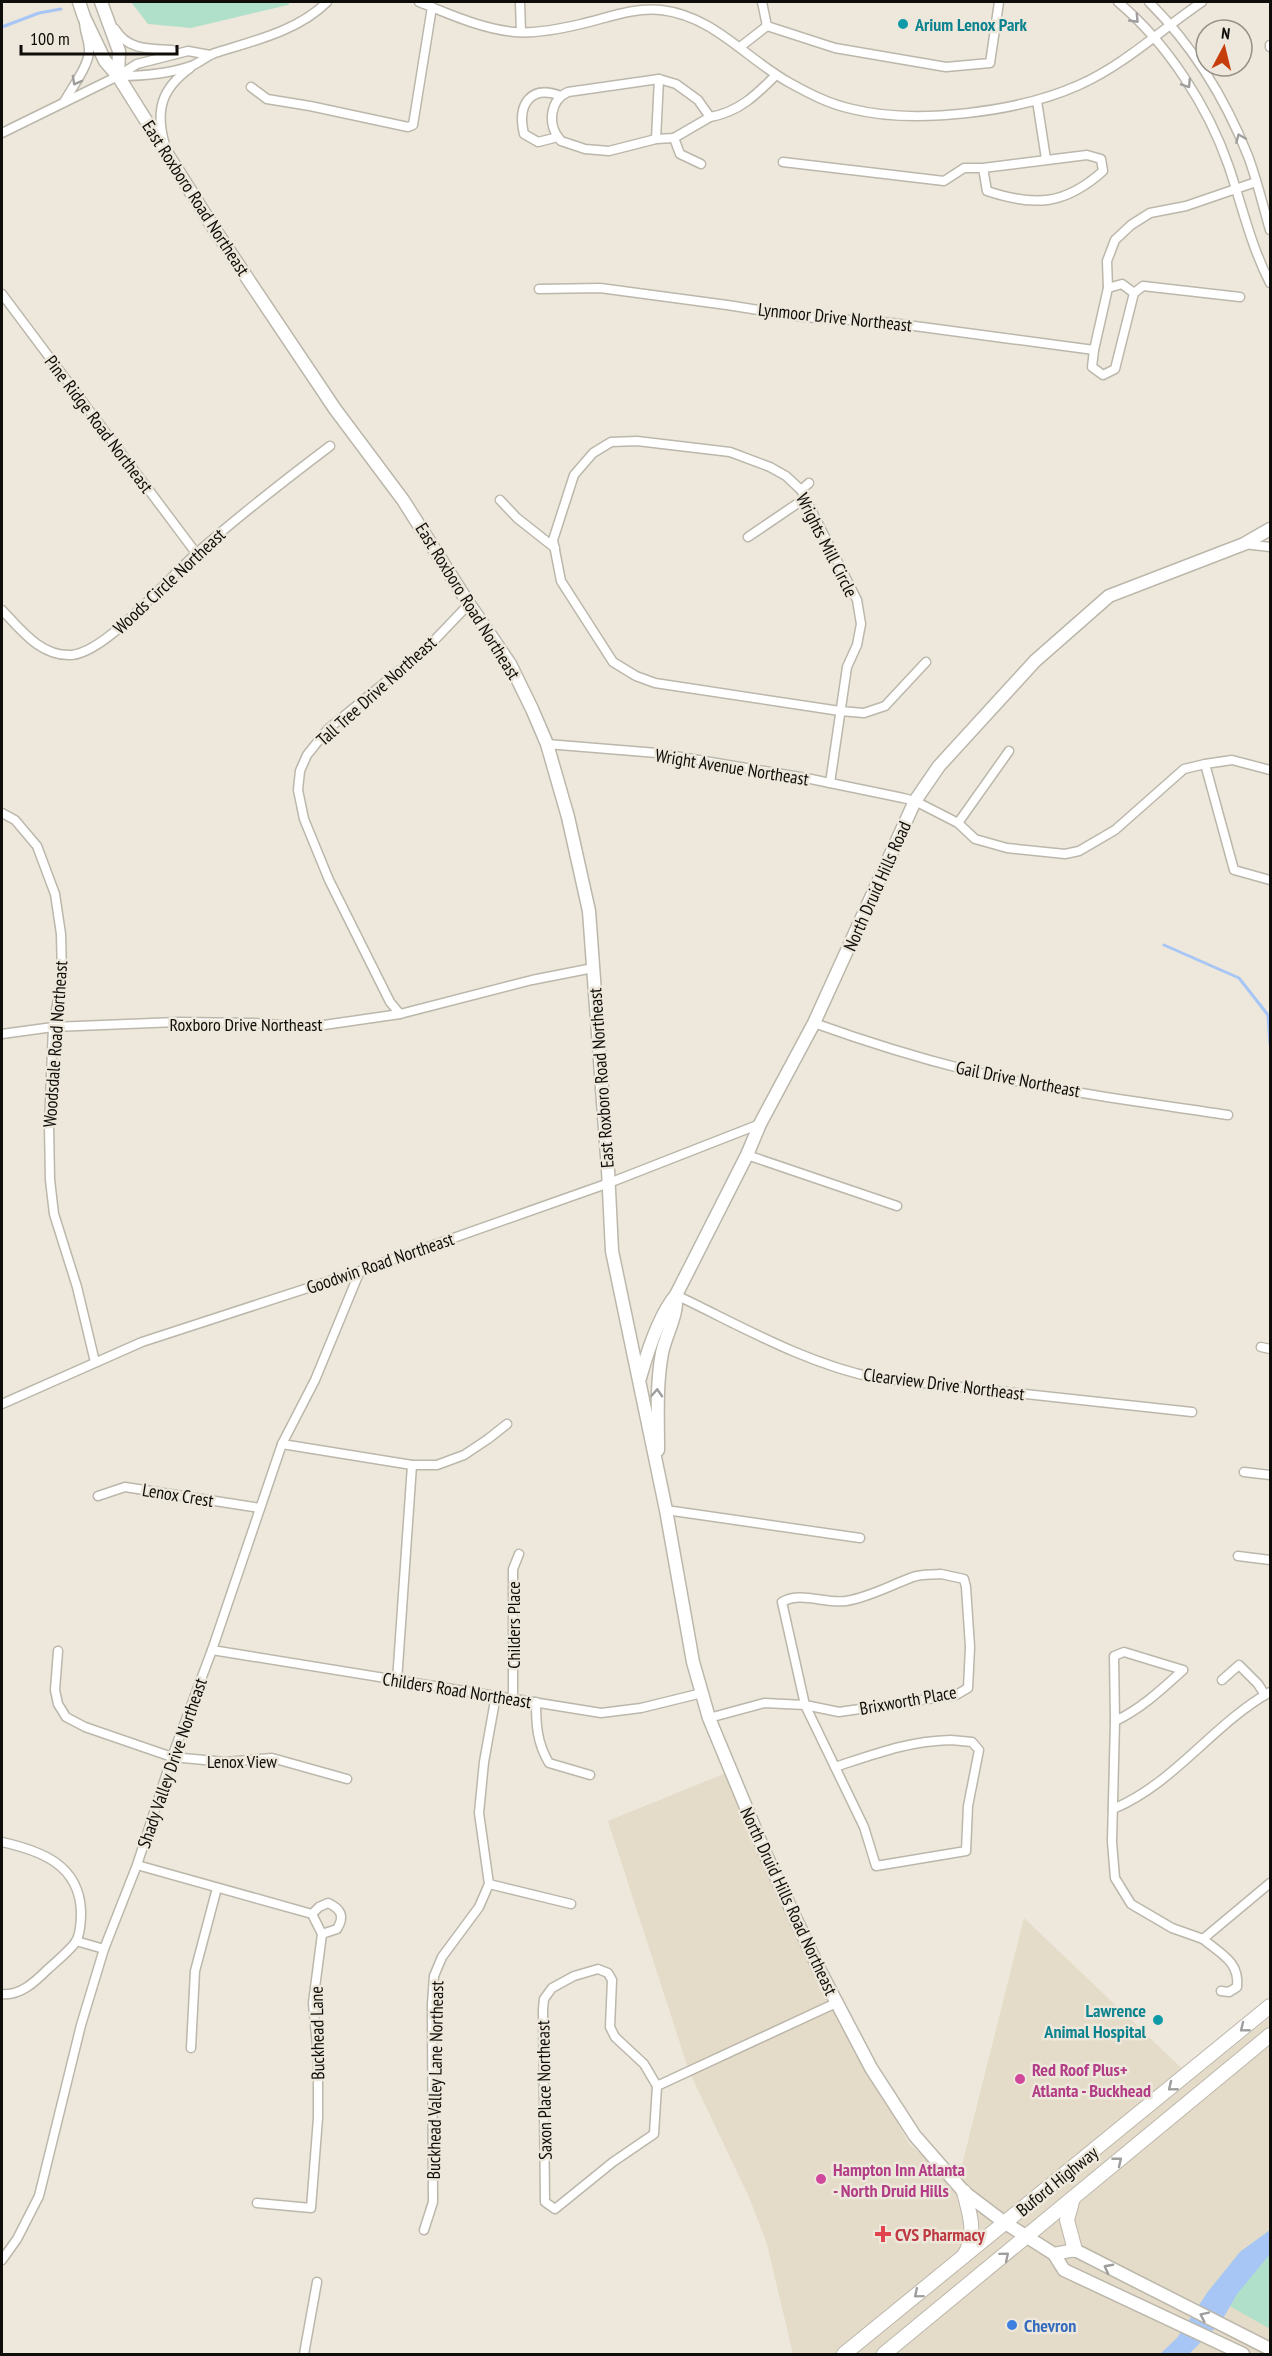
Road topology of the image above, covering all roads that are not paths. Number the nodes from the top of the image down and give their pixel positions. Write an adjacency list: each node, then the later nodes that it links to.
1 (79, 2): 12 (main road, East Roxboro Road Northeast)
2 (327, 2): 19 (street)
3 (419, 2): 11 (street)
4 (520, 2): 15 (street)
5 (762, 2): 14 (street)
6 (999, 2): 14 (street)
7 (1118, 2): 16 (street, one-way to 16)
8 (1149, 2): 13 (street)
9 (1202, 2): 13 (street)
10 (102, 6): 18 (street); 22 (main road)
11 (432, 7): 15 (street); 24 (street)
12 (84, 17): 22 (main road, East Roxboro Road Northeast); 27 (street, one-way to 27)
13 (1170, 24): 16 (street); 38 (street, one-way to 13)
14 (766, 26): 17 (street)
15 (521, 32): 17 (street)
16 (1152, 37): 26 (street); 39 (street, one-way to 39)
17 (740, 47): 21 (street)
18 (188, 51): 19 (street); 22 (street)
19 (210, 55): 20 (street)
20 (193, 65): 22 (street); 33 (street)
21 (776, 75): 26 (street); 28 (street)
22 (118, 76): 27 (street); 33 (main road, East Roxboro Road Northeast)
23 (659, 80): 25 (street); 28 (street); 32 (street)
24 (251, 87)
25 (561, 96): 30 (street); 30 (street)
26 (1037, 101): 34 (street)
27 (64, 104): 29 (street)
28 (710, 117): 31 (street)
29 (2, 133)
30 (558, 137): 32 (street)
31 (674, 138): 32 (street); 36 (street)
32 (656, 139)
33 (168, 154): 58 (main road, East Roxboro Road Northeast)
34 (1046, 159): 37 (street); 37 (street)
35 (783, 162): 37 (street)
36 (701, 164)
37 (983, 168)
38 (1256, 182): 39 (street); 40 (street)
39 (1236, 189): 41 (street); 42 (street)
40 (1270, 231)
41 (1270, 283)
42 (1108, 288): 44 (street); 47 (street)
43 (539, 289): 47 (street, Lynmoor Drive Northeast)
44 (1134, 293): 46 (street); 47 (street)
45 (2, 294): 57 (street, Pine Ridge Road Northeast)
46 (1240, 297)
47 (1094, 350)
48 (330, 446): 57 (street, Woods Circle Northeast)
49 (809, 483): 50 (street)
50 (802, 494): 53 (street); 56 (street, Wrights Mill Circle); 61 (street, Wrights Mill Circle)
51 (500, 500): 56 (street)
52 (1270, 529): 54 (main road, North Druid Hills Road)
53 (748, 537)
54 (1244, 544): 55 (street); 67 (main road, North Druid Hills Road)
55 (1270, 546)
56 (555, 548): 61 (street, Wrights Mill Circle)
57 (196, 553): 59 (street, Woods Circle Northeast)
58 (469, 604): 62 (main road, East Roxboro Road Northeast); 72 (street, Tall Tree Drive Northeast)
59 (2, 610)
60 (926, 662): 61 (street)
61 (840, 711): 66 (street, Wrights Mill Circle)
62 (547, 744): 66 (street, Wright Avenue Northeast); 71 (main road, East Roxboro Road Northeast)
63 (1009, 751): 69 (street)
64 (1205, 764): 65 (street, Wright Avenue Northeast); 69 (street, Wright Avenue Northeast); 70 (street)
65 (1270, 770)
66 (830, 783): 67 (street, Wright Avenue Northeast)
67 (915, 801): 69 (street, Wright Avenue Northeast); 73 (main road, North Druid Hills Road)
68 (2, 813): 74 (street, Woodsdale Road Northeast)
69 (958, 823)
70 (1270, 879)
71 (593, 968): 72 (street, Roxboro Drive Northeast); 79 (main road, East Roxboro Road Northeast)
72 (400, 1014): 74 (street, Roxboro Drive Northeast)
73 (814, 1023): 76 (street, Gail Drive Northeast); 77 (main road, North Druid Hills Road)
74 (53, 1027): 75 (street, Roxboro Drive Northeast); 85 (street, Woodsdale Road Northeast)
75 (2, 1034)
76 (1228, 1115)
77 (760, 1124): 78 (main road, North Druid Hills Road); 79 (street, Goodwin Road Northeast)
78 (747, 1155): 80 (street); 82 (main road, North Druid Hills Road)
79 (609, 1183): 81 (street, Goodwin Road Northeast); 86 (main road, East Roxboro Road Northeast)
80 (897, 1206)
81 (360, 1271): 85 (street, Goodwin Road Northeast); 90 (street, Shady Valley Drive Northeast)
82 (676, 1295): 86 (main road, North Druid Hills Road); 88 (street, Clearview Drive Northeast); 93 (main road, North Druid Hills Road Northeast, one-way to 82)
83 (1261, 1347): 84 (street)
84 (1270, 1348)
85 (95, 1362): 87 (street, Goodwin Road Northeast)
86 (639, 1383): 93 (main road, North Druid Hills Road Northeast)
87 (2, 1404)
88 (1192, 1412)
89 (507, 1424): 91 (street)
90 (282, 1444): 91 (street); 96 (street, Shady Valley Drive Northeast)
91 (412, 1465): 105 (street)
92 (1244, 1472): 94 (street)
93 (658, 1473): 97 (main road, North Druid Hills Road Northeast)
94 (1270, 1475)
95 (98, 1496): 96 (street, Lenox Crest)
96 (260, 1508): 102 (street, Shady Valley Drive Northeast)
97 (666, 1510): 98 (street); 106 (main road, North Druid Hills Road Northeast)
98 (860, 1538)
99 (519, 1554): 109 (street, Childers Place)
100 (1238, 1556): 101 (street)
101 (1270, 1560)
102 (212, 1650): 105 (street, Childers Road Northeast); 114 (street, Shady Valley Drive Northeast)
103 (58, 1651): 114 (street, Lenox View)
104 (1222, 1680): 107 (street)
105 (397, 1681): 108 (street, Childers Road Northeast)
106 (702, 1693): 110 (street, Childers Road Northeast); 112 (main road, North Druid Hills Road Northeast)
107 (1268, 1694): 118 (street)
108 (496, 1695): 109 (street, Childers Road Northeast); 122 (street)
109 (513, 1698): 110 (street, Childers Road Northeast)
110 (536, 1702): 116 (street)
111 (806, 1705): 111 (street, Brixworth Place); 112 (street, Brixworth Place); 115 (street, Brixworth Place)
112 (709, 1718): 132 (main road, North Druid Hills Road Northeast)
113 (1115, 1721): 113 (street); 118 (street)
114 (172, 1757): 117 (street, Lenox View); 120 (street, Shady Valley Drive Northeast)
115 (835, 1767): 115 (street, Brixworth Place)
116 (590, 1774)
117 (347, 1779)
118 (1113, 1809): 127 (street)
119 (2, 1842): 128 (street)
120 (137, 1865): 123 (street); 129 (street, Shady Valley Drive Northeast)
121 (1270, 1883): 127 (street)
122 (489, 1884): 124 (street); 141 (street, Buckhead Valley Lane Northeast)
123 (217, 1888): 125 (street); 135 (street)
124 (571, 1904)
125 (312, 1914): 126 (street); 126 (street)
126 (322, 1934): 139 (street, Buckhead Lane)
127 (1203, 1939): 130 (street)
128 (76, 1941): 129 (street); 131 (street)
129 (104, 1948): 146 (street, Shady Valley Drive Northeast)
130 (1221, 1991)
131 (2, 1994)
132 (836, 2003): 136 (street); 137 (main road, North Druid Hills Road Northeast)
133 (1270, 2006): 140 (main road, Buford Highway, one-way to 140)
134 (1270, 2035): 138 (main road, Buford Highway, one-way to 134)
135 (191, 2048)
136 (657, 2086): 136 (street, Saxon Place Northeast)
137 (964, 2192): 140 (main road, North Druid Hills Road Northeast); 145 (main road)
138 (1073, 2198): 142 (main road, Buford Highway); 143 (main road)
139 (257, 2203)
140 (1005, 2223): 142 (main road, North Druid Hills Road Northeast); 145 (main road, Buford Highway)
141 (424, 2230)
142 (1026, 2238): 144 (main road, North Druid Hills Road Northeast); 152 (main road, Buford Highway, one-way to 142)
143 (1075, 2250): 144 (main road); 148 (main road, one-way to 143)
144 (1054, 2254): 149 (main road, North Druid Hills Road Northeast)
145 (963, 2257): 151 (main road, Buford Highway, one-way to 151)
146 (2, 2260)
147 (317, 2282): 150 (street)
148 (1270, 2349)
149 (1240, 2353)
150 (304, 2355)
151 (844, 2355)
152 (884, 2355)

